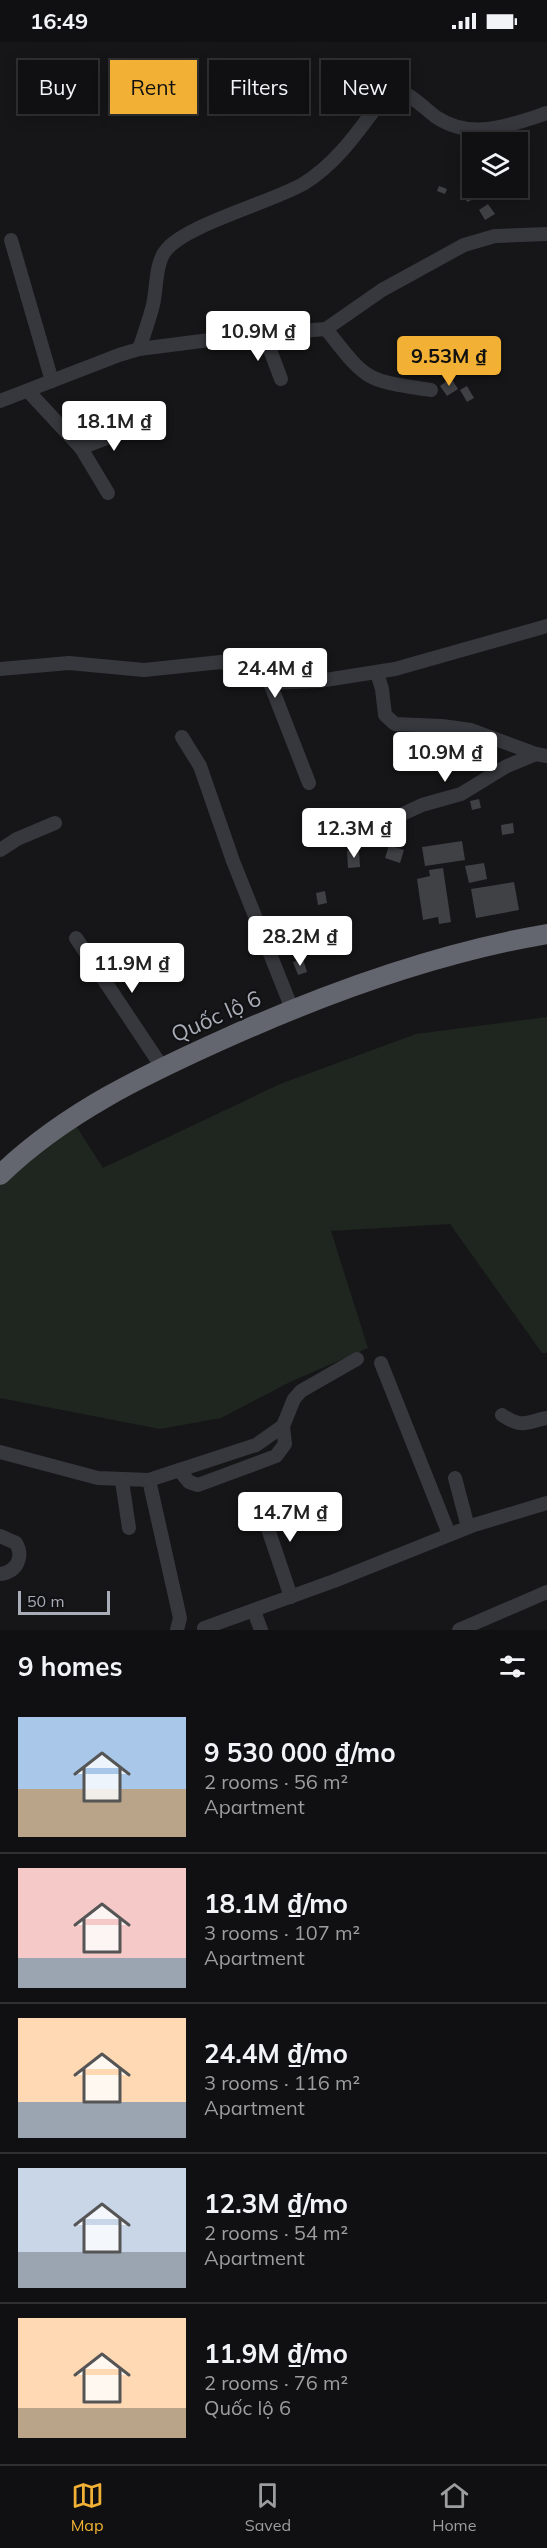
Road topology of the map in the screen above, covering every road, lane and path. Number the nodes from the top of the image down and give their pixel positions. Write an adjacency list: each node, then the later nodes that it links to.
1 (547, 113): 6 (street)
2 (547, 234): 4 (street)
3 (11, 240): 8 (street)
4 (326, 329): 5 (street); 9 (street)
5 (264, 334): 6 (street); 7 (street)
6 (140, 349): 8 (street)
7 (281, 379)
8 (52, 381): 10 (street)
9 (431, 390)
10 (28, 391): 11 (street); 13 (street)
11 (0, 401)
12 (135, 426): 13 (street)
13 (81, 448): 14 (street)
14 (108, 493)
15 (547, 626): 17 (street)
16 (0, 669): 18 (street)
17 (377, 673): 18 (street); 20 (street)
18 (270, 683): 21 (street)
19 (182, 737): 27 (street)
20 (541, 755): 23 (street)
21 (309, 783)
22 (55, 823): 24 (street)
23 (364, 832)
24 (0, 850)
25 (547, 934): 27 (highway, Quốc lộ 6)
26 (76, 938): 28 (street)
27 (292, 1009): 28 (highway, Quốc lộ 6)
28 (162, 1067): 29 (highway, Quốc lộ 6)
29 (0, 1175)
30 (357, 1359): 34 (street)
31 (381, 1363): 44 (street)
32 (502, 1415): 33 (street)
33 (547, 1418)
34 (283, 1426): 36 (street); 36 (street)
35 (0, 1452): 39 (street)
36 (179, 1470): 38 (street)
37 (455, 1478): 42 (street)
38 (148, 1480): 39 (street); 51 (street)
39 (122, 1481): 43 (street)
40 (258, 1499): 48 (street)
41 (547, 1503): 42 (street)
42 (468, 1527): 44 (street)
43 (129, 1528)
44 (449, 1534): 48 (street)
45 (0, 1536): 46 (street)
46 (0, 1574)
47 (547, 1592): 53 (street)
48 (291, 1597): 49 (street)
49 (254, 1611): 50 (street); 52 (street)
50 (204, 1629)
51 (177, 1630)
52 (261, 1630)
53 (459, 1630)

